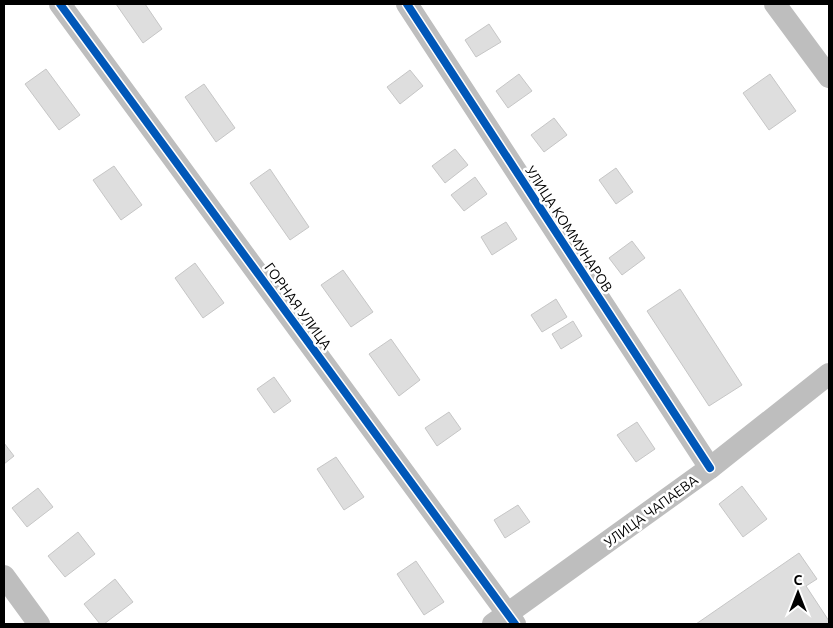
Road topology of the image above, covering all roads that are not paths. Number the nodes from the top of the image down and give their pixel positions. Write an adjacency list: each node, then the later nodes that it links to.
1 (60, 4): 8 (street, ГОРНАЯ УЛИЦА)
2 (406, 4): 6 (street, УЛИЦА КОММУНАРОВ)
3 (775, 4): 4 (street)
4 (829, 76)
5 (829, 374): 6 (street, УЛИЦА ЧАПАЕВА)
6 (710, 468): 8 (street, УЛИЦА ЧАПАЕВА)
7 (4, 576): 9 (street)
8 (505, 621)
9 (39, 624)

